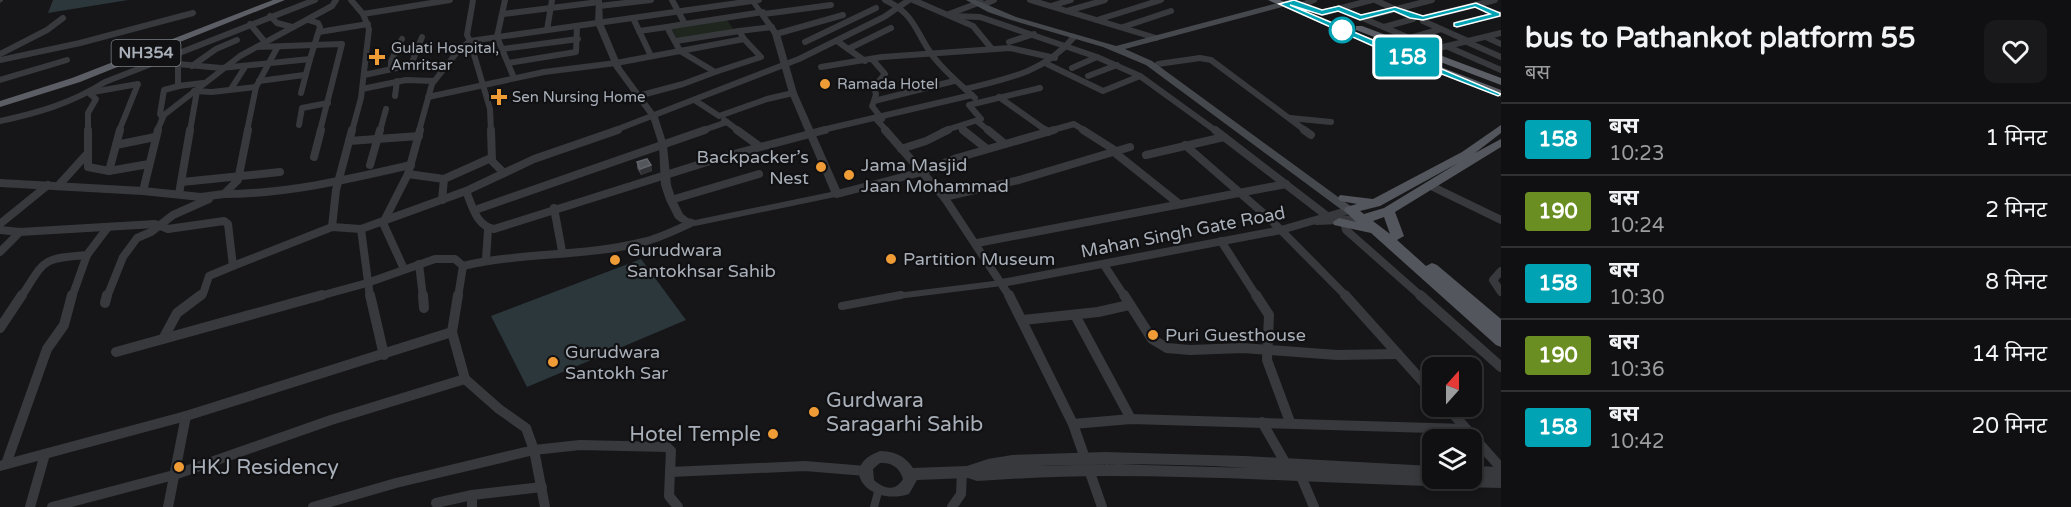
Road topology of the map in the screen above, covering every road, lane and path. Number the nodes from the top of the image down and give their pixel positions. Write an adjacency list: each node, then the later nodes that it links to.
1 (273, 0): 168 (highway, NH354)
2 (281, 0): 168 (highway, NH354)
3 (315, 0): 49 (street)
4 (336, 0): 55 (street)
5 (351, 0): 44 (street)
6 (450, 0): 44 (street)
7 (473, 0): 89 (street)
8 (505, 0): 45 (street)
9 (552, 0): 34 (street)
10 (651, 0): 28 (street)
11 (672, 0): 38 (street)
12 (755, 0): 32 (street); 42 (street)
13 (885, 0): 33 (street)
14 (911, 0): 33 (street); 47 (street)
15 (1030, 0): 29 (street)
16 (1071, 0): 29 (street)
17 (1105, 0): 39 (street)
18 (1161, 0): 57 (street)
19 (1272, 0): 27 (highway)
20 (1314, 0): 27 (street)
21 (1374, 0): 36 (street); 37 (street)
22 (1432, 0): 37 (street)
23 (1464, 0): 30 (street)
24 (1492, 0): 30 (street); 31 (street)
25 (981, 1): 47 (street); 81 (main road); 102 (main road)
26 (830, 2): 42 (street); 46 (street)
27 (1288, 2): 43 (highway); 83 (main road); 111 (highway); 153 (highway)
28 (599, 3): 34 (street); 59 (street)
29 (1051, 3): 39 (street)
30 (1476, 5): 48 (street); 58 (street)
31 (1501, 5)
32 (720, 6): 38 (street); 52 (street)
33 (901, 6): 91 (street); 109 (street)
34 (551, 8): 45 (street); 71 (street)
35 (876, 8): 56 (street)
36 (1339, 8): 43 (street); 53 (street)
37 (1395, 9): 53 (street); 54 (street)
38 (679, 11): 51 (street); 62 (street)
39 (1066, 11): 57 (street)
40 (1171, 12): 67 (street)
41 (193, 13): 120 (street)
42 (763, 13): 52 (street); 72 (street)
43 (1322, 13): 111 (highway)
44 (363, 14): 61 (street)
45 (503, 14): 80 (street)
46 (843, 15): 56 (street); 72 (street)
47 (951, 15): 78 (street); 105 (street)
48 (1500, 15): 63 (street)
49 (270, 16): 60 (street); 65 (street)
50 (63, 18): 110 (street)
51 (633, 18): 59 (street); 73 (street)
52 (727, 18): 62 (street); 74 (street)
53 (1360, 18): 68 (street)
54 (1413, 18): 58 (street); 68 (street)
55 (308, 20): 65 (street); 75 (street)
56 (851, 20): 94 (street)
57 (1097, 20): 67 (street)
58 (1423, 20): 70 (street)
59 (599, 23): 64 (street); 124 (street)
60 (250, 24): 76 (street); 93 (street)
61 (368, 24): 75 (street); 140 (street)
62 (685, 24): 66 (street)
63 (1457, 24)
64 (577, 26): 71 (street); 86 (street)
65 (292, 27): 93 (street)
66 (668, 27): 73 (street); 90 (street)
67 (1124, 27): 83 (street)
68 (1383, 27): 84 (street)
69 (891, 28): 104 (street)
70 (1441, 29): 84 (street); 92 (street)
71 (547, 30): 80 (street)
72 (774, 30): 74 (street); 129 (street)
73 (639, 31): 113 (street)
74 (738, 31): 87 (street); 90 (street)
75 (319, 32): 96 (street)
76 (228, 33): 88 (street); 112 (street)
77 (1501, 33): 82 (street)
78 (1034, 34): 95 (street); 98 (street)
79 (422, 37): 135 (street)
80 (497, 37): 89 (street); 103 (street)
81 (1074, 37): 98 (street); 102 (main road)
82 (1485, 37): 92 (street); 97 (street)
83 (1155, 38): 102 (main road); 115 (main road)
84 (1410, 38): 106 (street)
85 (402, 39): 135 (street)
86 (578, 39): 103 (street); 123 (street)
87 (744, 39): 107 (street); 138 (street)
88 (237, 40): 108 (street); 131 (street)
89 (470, 41): 146 (street); 150 (street)
90 (676, 41): 107 (street)
91 (837, 41): 104 (street); 129 (street)
92 (1467, 41): 99 (street); 116 (street)
93 (265, 42): 100 (street)
94 (805, 42)
95 (1009, 42)
96 (314, 44): 101 (street); 118 (street); 169 (street)
97 (1501, 44)
98 (1068, 46): 114 (street); 117 (street)
99 (1446, 46): 106 (street); 137 (street)
100 (257, 47): 101 (street); 108 (street)
101 (278, 48): 128 (street)
102 (1117, 48): 115 (main road); 237 (main road)
103 (502, 49): 123 (street)
104 (848, 49): 122 (street)
105 (992, 49): 109 (street); 117 (street)
106 (1435, 49): 111 (street)
107 (680, 51): 113 (street); 138 (street)
108 (247, 52): 134 (street)
109 (930, 53): 119 (street); 147 (street)
110 (0, 54)
111 (1421, 55): 153 (highway)
112 (169, 56): 125 (street); 158 (street)
113 (651, 56): 124 (street)
114 (1097, 57): 130 (street); 136 (street)
115 (1147, 57): 127 (main road)
116 (1501, 57)
117 (1056, 58): 126 (street)
118 (310, 59): 128 (street); 139 (street)
119 (873, 59): 122 (street); 167 (street)
120 (0, 60)
121 (67, 60): 144 (street)
122 (865, 61): 133 (street)
123 (508, 63): 143 (street)
124 (616, 63): 143 (street); 162 (street)
125 (178, 64): 131 (street); 151 (street)
126 (1047, 64): 142 (street); 156 (street)
127 (1158, 64): 174 (street); 237 (main road)
128 (267, 65): 132 (street); 149 (street)
129 (784, 65): 160 (street); 166 (street)
130 (1117, 65): 141 (street); 142 (street)
131 (192, 66): 134 (street)
132 (245, 67): 134 (street); 154 (street)
133 (821, 67)
134 (221, 68): 148 (street)
135 (391, 68): 140 (street)
136 (1072, 68)
137 (1501, 70)
138 (715, 72): 162 (street)
139 (304, 75): 149 (street); 159 (street)
140 (363, 75): 155 (street)
141 (1089, 76)
142 (1140, 76): 188 (street)
143 (514, 78): 150 (street)
144 (0, 80)
145 (397, 81): 146 (street); 155 (street); 161 (street)
146 (434, 81): 163 (street)
147 (954, 81): 156 (street); 167 (street)
148 (203, 83): 151 (street); 157 (street)
149 (258, 84): 154 (street); 214 (street)
150 (482, 85): 163 (street); 203 (street)
151 (179, 86): 172 (street)
152 (1040, 88): 164 (street)
153 (1501, 88)
154 (231, 89): 157 (street)
155 (362, 89): 190 (street)
156 (965, 89): 165 (street)
157 (196, 91): 172 (street); 216 (street)
158 (91, 93): 176 (street); 192 (street); 200 (street)
159 (301, 93)
160 (793, 93): 171 (street); 183 (street)
161 (395, 96)
162 (638, 96): 173 (street)
163 (428, 97): 186 (street)
164 (999, 97): 165 (street); 182 (street)
165 (975, 98): 175 (street); 177 (street)
166 (696, 101): 171 (street); 173 (street)
167 (874, 101): 175 (street)
168 (0, 102)
169 (328, 104): 180 (street); 202 (street)
170 (386, 109): 189 (street)
171 (719, 116): 178 (street)
172 (162, 117): 187 (street)
173 (654, 117): 193 (street); 210 (street)
174 (1289, 118): 179 (street); 185 (street)
175 (879, 119): 183 (street); 198 (street)
176 (0, 121)
177 (977, 121): 181 (street); 191 (street)
178 (727, 122): 193 (street); 195 (street)
179 (1332, 122)
180 (299, 125)
181 (960, 126): 197 (street); 198 (street)
182 (1048, 132): 191 (street); 199 (street)
183 (810, 133): 195 (street); 228 (street)
184 (1500, 134): 222 (main road); 234 (main road)
185 (1311, 135)
186 (419, 136): 189 (street); 206 (street)
187 (155, 137): 192 (street); 204 (street)
188 (1224, 137): 194 (street); 219 (street)
189 (376, 139): 190 (street); 205 (street)
190 (350, 141): 217 (street)
191 (1005, 144): 197 (street)
192 (116, 145): 207 (street)
193 (663, 145): 212 (street); 236 (street)
194 (1185, 145): 201 (street); 225 (street)
195 (759, 146): 212 (street)
196 (1130, 147): 199 (street)
197 (987, 149): 209 (street)
198 (901, 150): 209 (street)
199 (1115, 152): 230 (street); 233 (street)
200 (87, 154): 207 (street); 221 (street)
201 (1146, 155)
202 (314, 157)
203 (491, 158): 210 (street); 215 (street)
204 (149, 164): 207 (street); 223 (street)
205 (370, 165)
206 (411, 165): 211 (street); 217 (street)
207 (109, 171)
208 (280, 172): 214 (street)
209 (922, 172): 228 (street); 230 (street)
210 (504, 173): 224 (street)
211 (408, 174): 215 (street); 240 (street)
212 (665, 174): 232 (street); 235 (street)
213 (759, 174): 232 (street)
214 (239, 176): 216 (street); 227 (street)
215 (444, 179): 231 (street)
216 (182, 182): 226 (street)
217 (338, 182): 227 (street); 245 (street)
218 (0, 183): 220 (street)
219 (1286, 184): 225 (street); 237 (street)
220 (48, 185): 221 (street); 242 (street)
221 (58, 186): 223 (street)
222 (1431, 186): 234 (main road); 238 (street)
223 (143, 191): 226 (street)
224 (466, 191): 231 (street); 236 (street)
225 (1241, 192): 233 (street); 249 (street)
226 (179, 194): 229 (street)
227 (224, 194): 229 (street)
228 (837, 194): 241 (street)
229 (212, 197): 243 (street)
230 (944, 197): 253 (street)
231 (442, 200): 240 (street)
232 (671, 200): 241 (street)
233 (1178, 203): 253 (street)
234 (1385, 205): 237 (main road); 237 (main road); 251 (main road)
235 (554, 208): 248 (street); 254 (street)
236 (475, 210): 248 (street)
237 (1352, 216): 239 (street); 239 (street, Mahan Singh Gate Road); 251 (main road); 277 (main road); 282 (street)
238 (1501, 220)
239 (1317, 221): 249 (street, Mahan Singh Gate Road)
240 (383, 223): 246 (street); 262 (street)
241 (691, 223): 254 (street)
242 (0, 224)
243 (158, 225): 244 (street); 260 (street); 267 (street)
244 (108, 227): 250 (street); 256 (street)
245 (332, 227): 246 (street); 260 (street)
246 (361, 229): 265 (street)
247 (0, 230): 250 (street)
248 (488, 230): 257 (street)
249 (1281, 230): 252 (street, Mahan Singh Gate Road); 280 (street)
250 (20, 232): 255 (street)
251 (1396, 236): 273 (main road)
252 (1221, 241): 259 (street, Mahan Singh Gate Road); 278 (street)
253 (977, 243): 264 (street)
254 (562, 251): 257 (street)
255 (0, 252)
256 (87, 255): 274 (street); 297 (street)
257 (486, 259): 261 (street)
258 (419, 264): 261 (street); 262 (street); 270 (street)
259 (1104, 265): 264 (street, Mahan Singh Gate Road); 268 (street)
260 (233, 266): 276 (street)
261 (463, 266): 275 (street)
262 (404, 269): 265 (street)
263 (1501, 272): 266 (street)
264 (1002, 283): 269 (street, Mahan Singh Gate Road); 272 (street)
265 (367, 284): 276 (street); 281 (street)
266 (1501, 292)
267 (105, 303)
268 (1129, 305): 271 (street); 278 (street)
269 (842, 306)
270 (424, 308)
271 (1075, 315): 272 (street); 287 (street)
272 (1023, 320): 290 (street)
273 (1501, 327)
274 (0, 328)
275 (452, 332): 281 (street); 283 (street)
276 (163, 339): 279 (street)
277 (1501, 341)
278 (1267, 350): 280 (street); 289 (street)
279 (116, 352)
280 (1398, 354): 284 (street)
281 (384, 355): 285 (street)
282 (1501, 367)
283 (465, 379): 293 (street); 306 (street)
284 (1422, 381)
285 (186, 416): 294 (street); 306 (street)
286 (1456, 417): 291 (street)
287 (1131, 419): 288 (street); 290 (street)
288 (1262, 422): 289 (street); 296 (street)
289 (1290, 422): 291 (street)
290 (1073, 424): 295 (street)
291 (1466, 429)
292 (1482, 448): 298 (street)
293 (534, 450): 302 (street); 308 (street); 315 (street)
294 (45, 454): 297 (street); 312 (street)
295 (1087, 463): 296 (street); 303 (street); 305 (street); 320 (street)
296 (1286, 464): 300 (street)
297 (3, 465)
298 (1501, 470): 301 (street)
299 (866, 471): 302 (street); 304 (street); 309 (street)
300 (1422, 471)
301 (1482, 471)
302 (670, 472): 317 (street)
303 (965, 472): 304 (street); 319 (street)
304 (909, 474): 309 (street)
305 (1300, 474): 307 (street); 321 (street)
306 (174, 475): 313 (street); 314 (street)
307 (1501, 482)
308 (542, 487): 310 (street); 316 (street)
309 (878, 492): 318 (street)
310 (472, 501): 311 (street)
311 (436, 503)
312 (30, 507)
313 (52, 507)
314 (168, 507)
315 (313, 507)
316 (545, 507)
317 (678, 507)
318 (874, 507)
319 (952, 507)
320 (1101, 507)
321 (1314, 507)

